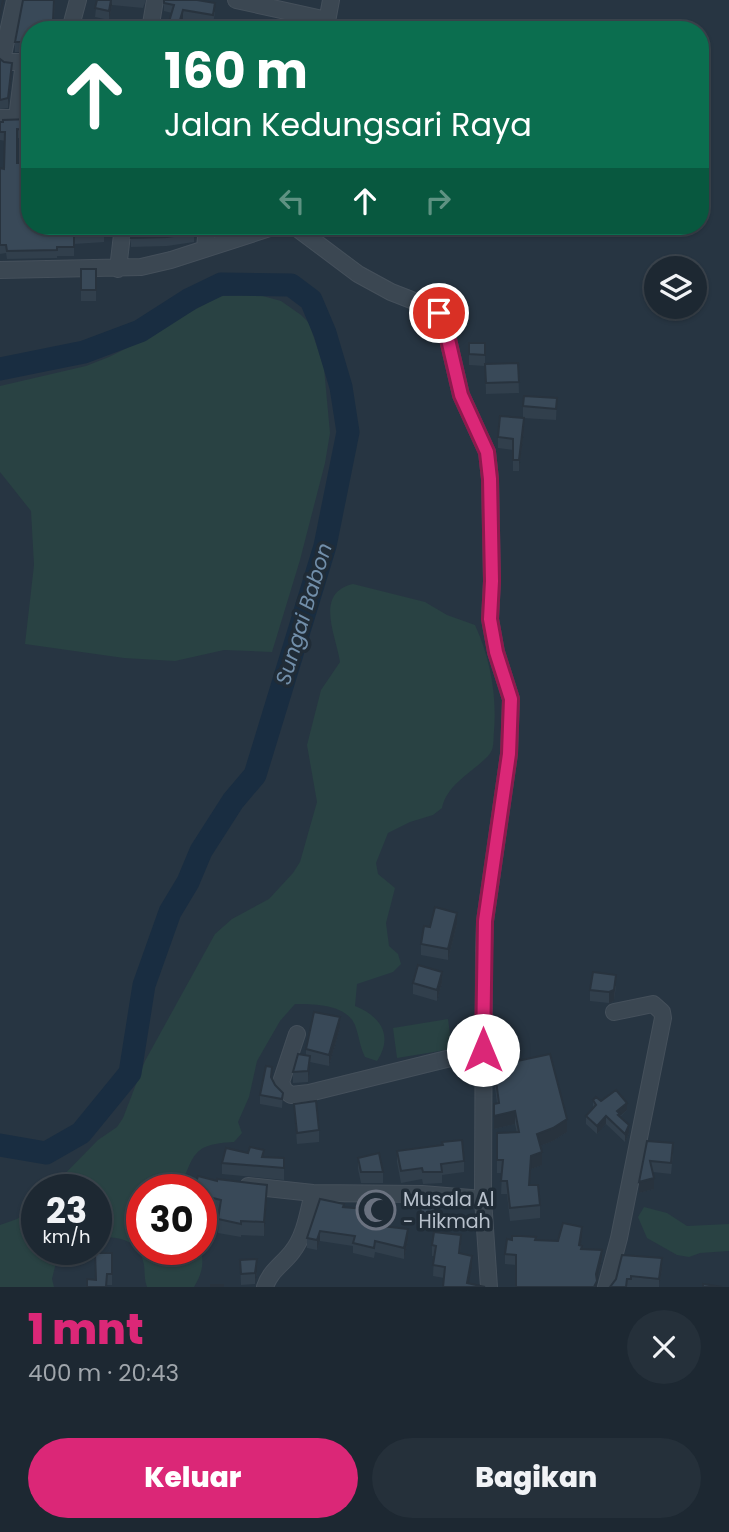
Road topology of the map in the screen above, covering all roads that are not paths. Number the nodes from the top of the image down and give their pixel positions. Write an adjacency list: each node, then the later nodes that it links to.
1 (15, 0): 10 (street)
2 (78, 0): 6 (street)
3 (155, 0): 7 (street)
4 (236, 0): 8 (street)
5 (331, 0): 9 (street)
6 (72, 21)
7 (152, 21)
8 (312, 21)
9 (327, 21)
10 (21, 62)
11 (21, 90): 12 (street)
12 (15, 118)
13 (123, 235): 18 (street)
14 (206, 235): 17 (street)
15 (247, 235): 17 (street)
16 (306, 235): 22 (street)
17 (205, 248): 18 (street)
18 (118, 269): 19 (street)
19 (0, 270)
20 (614, 1012): 28 (street)
21 (297, 1034): 22 (street)
22 (483, 1050): 25 (street)
23 (235, 1185): 24 (street)
24 (313, 1193): 25 (street); 26 (street)
25 (483, 1199): 27 (street)
26 (265, 1287)
27 (489, 1287)
28 (606, 1287)

